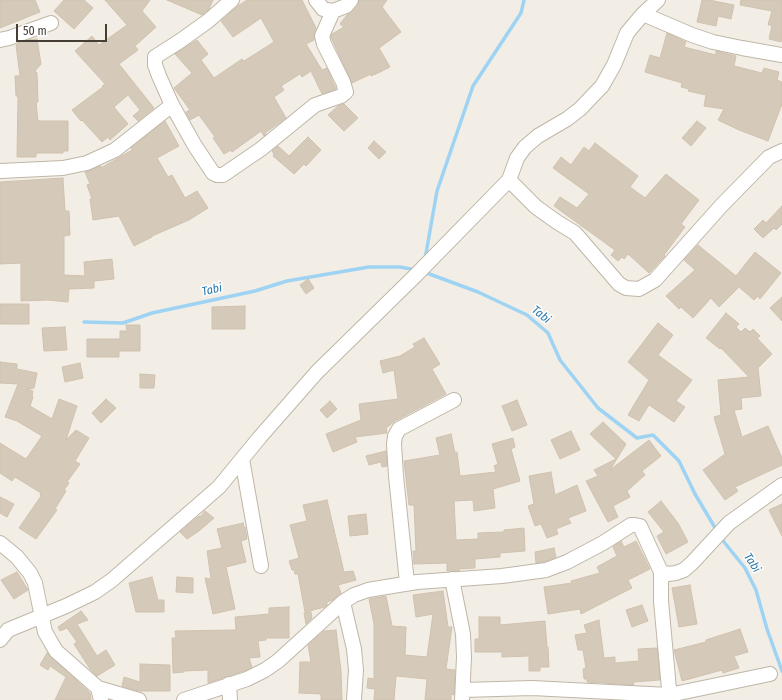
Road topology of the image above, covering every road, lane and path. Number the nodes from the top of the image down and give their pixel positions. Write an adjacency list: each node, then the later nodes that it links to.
1 (232, 0): 10 (street)
2 (316, 0): 5 (street)
3 (351, 0): 5 (street)
4 (658, 0): 6 (street)
5 (333, 11): 10 (street)
6 (643, 14): 9 (street); 13 (street)
7 (51, 23): 8 (street)
8 (0, 40)
9 (782, 55)
10 (172, 105): 12 (street)
11 (782, 151): 13 (street)
12 (0, 172)
13 (509, 180): 15 (street)
14 (454, 400): 21 (street)
15 (242, 459): 18 (street); 23 (street)
16 (782, 485): 19 (street)
17 (0, 543): 23 (street)
18 (261, 566)
19 (661, 572): 20 (street); 29 (street)
20 (452, 579): 21 (street); 28 (street)
21 (407, 583): 22 (street)
22 (343, 602): 26 (street); 33 (street)
23 (42, 616): 24 (street); 27 (street)
24 (0, 640)
25 (770, 674): 29 (street)
26 (229, 684): 31 (street); 32 (street)
27 (100, 694): 30 (street)
28 (462, 695): 29 (street)
29 (669, 698)
30 (139, 700)
31 (184, 700)
32 (230, 700)
33 (354, 700)

